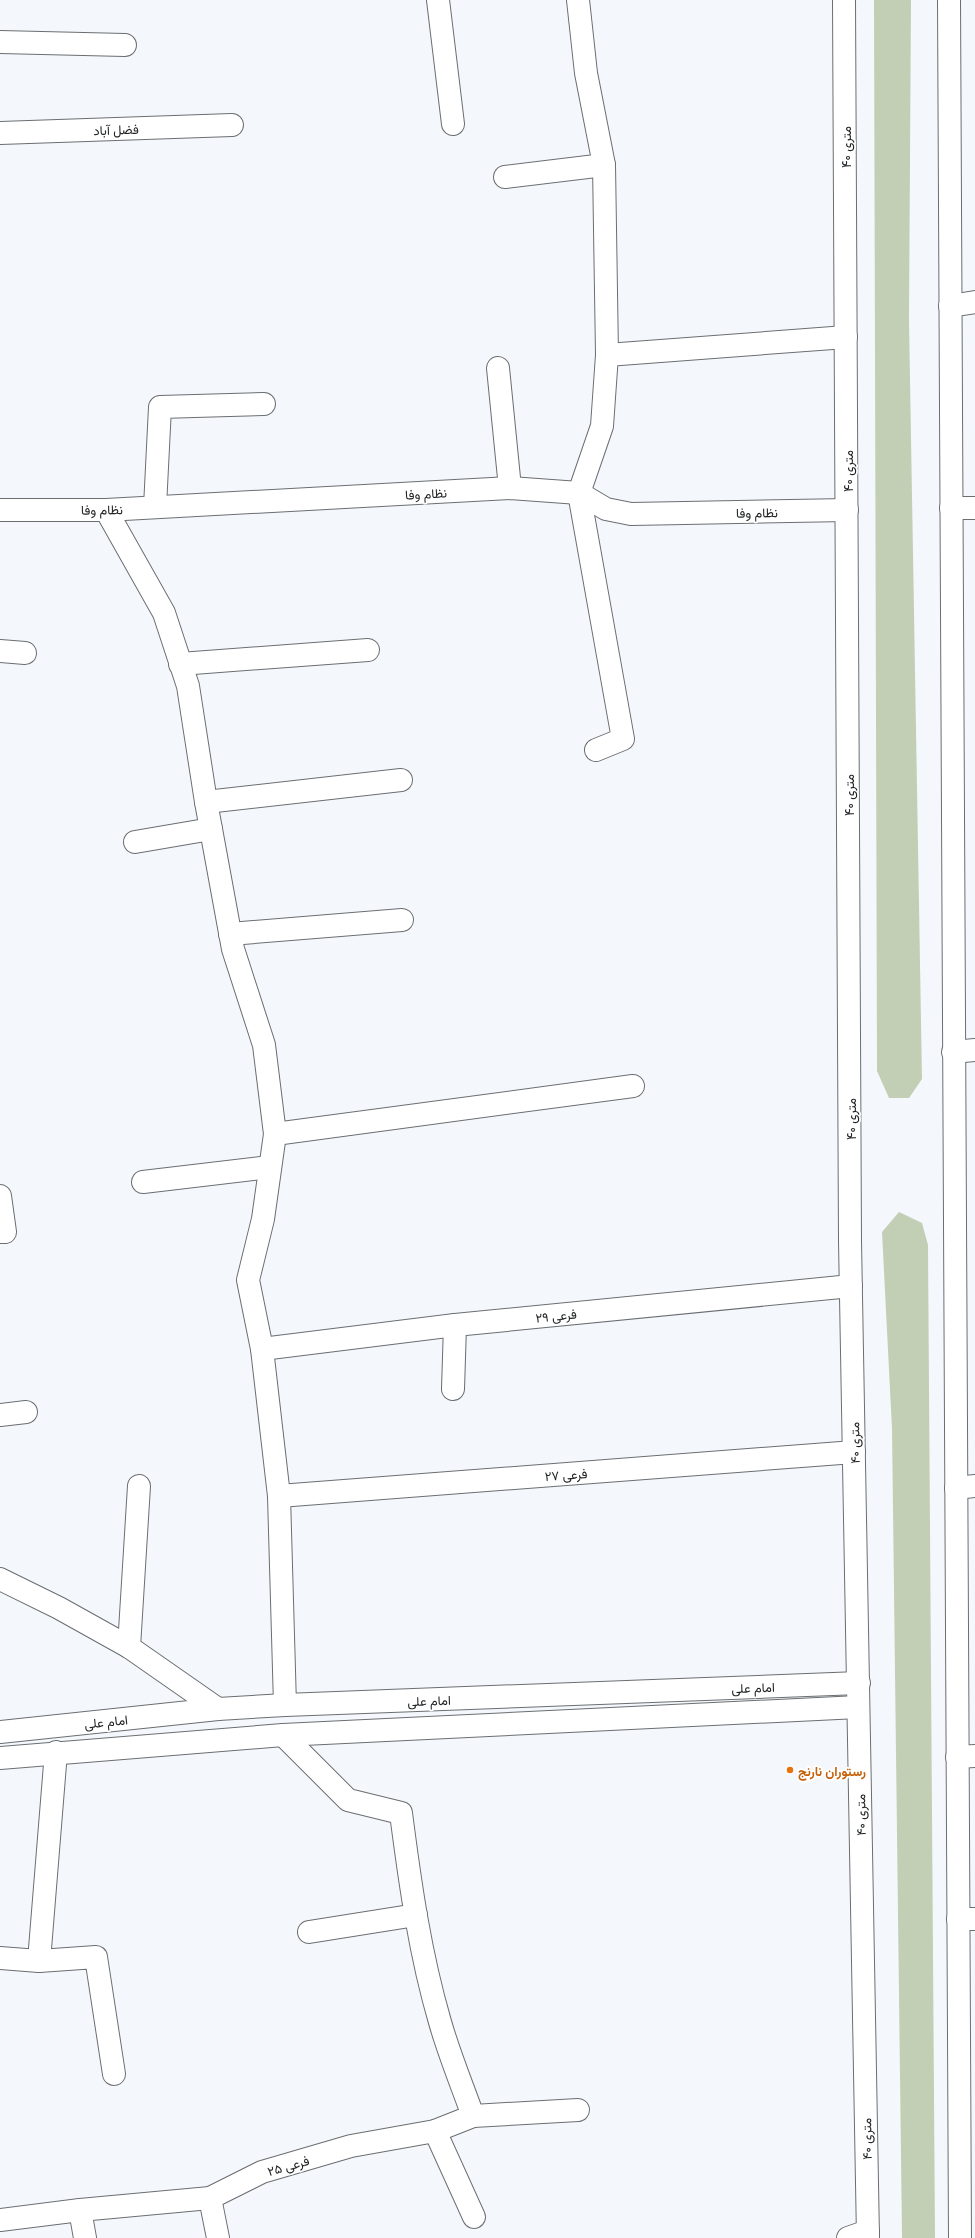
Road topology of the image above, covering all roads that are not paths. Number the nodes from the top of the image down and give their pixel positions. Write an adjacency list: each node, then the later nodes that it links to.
1 (438, 0): 7 (street)
2 (578, 0): 10 (street)
3 (844, 0): 14 (street, ۴۰ متری)
4 (949, 0): 13 (street)
5 (0, 42): 6 (street)
6 (126, 45)
7 (453, 124)
8 (232, 126): 9 (street, فضل آباد)
9 (0, 133)
10 (604, 165): 11 (street); 15 (street)
11 (504, 177)
12 (975, 302): 13 (street)
13 (950, 306): 21 (street)
14 (846, 337): 15 (street); 25 (street, ۴۰ متری)
15 (607, 355): 19 (street)
16 (498, 368): 18 (street)
17 (264, 404): 20 (street)
18 (510, 488): 19 (street, نظام وفا); 20 (street, نظام وفا)
19 (579, 493): 25 (street, نظام وفا); 30 (street)
20 (155, 508): 24 (street, نظام وفا)
21 (951, 508): 22 (street); 38 (street)
22 (975, 508)
23 (0, 510): 24 (street, نظام وفا)
24 (106, 510): 29 (street)
25 (847, 510): 45 (street, ۴۰ متری)
26 (368, 650): 29 (street)
27 (0, 651): 28 (street)
28 (25, 653)
29 (180, 664): 32 (street)
30 (596, 750)
31 (401, 780): 32 (street)
32 (206, 802): 33 (street)
33 (211, 829): 34 (street); 36 (street)
34 (135, 842)
35 (402, 920): 36 (street)
36 (230, 934): 40 (street)
37 (975, 1050): 38 (street)
38 (954, 1052): 53 (street)
39 (632, 1086): 40 (street)
40 (275, 1134): 41 (street)
41 (270, 1167): 42 (street); 47 (street)
42 (143, 1182)
43 (0, 1196): 44 (street)
44 (0, 1232)
45 (851, 1286): 46 (street, فرعی ۲۹); 51 (street, ۴۰ متری)
46 (455, 1325): 47 (street, فرعی ۲۹); 48 (street)
47 (262, 1349): 54 (street)
48 (453, 1389)
49 (26, 1412): 50 (street)
50 (0, 1415)
51 (854, 1452): 54 (street, فرعی ۲۷); 57 (street, ۴۰ متری)
52 (139, 1486): 56 (street)
53 (966, 1487): 64 (street)
54 (279, 1496): 58 (street)
55 (0, 1579): 56 (street)
56 (129, 1647): 60 (street)
57 (859, 1683): 58 (street, امام علی); 59 (street, ۴۰ متری)
58 (285, 1705): 60 (street, امام علی)
59 (858, 1707): 62 (street); 79 (street, ۴۰ متری)
60 (218, 1709): 61 (street, امام علی)
61 (0, 1732)
62 (283, 1735): 63 (street); 66 (street)
63 (56, 1752): 65 (street); 70 (street)
64 (966, 1756): 67 (street)
65 (0, 1758)
66 (416, 1915): 68 (street); 73 (street)
67 (966, 1919): 82 (street)
68 (309, 1932)
69 (0, 1958): 70 (street)
70 (38, 1961): 71 (street)
71 (114, 2074)
72 (578, 2110): 73 (street, فرعی ۲۵)
73 (473, 2116): 74 (street, فرعی ۲۵)
74 (435, 2130): 75 (street, فرعی ۲۵); 77 (street)
75 (210, 2198): 76 (street, فرعی ۲۵); 81 (street)
76 (80, 2210): 78 (street, فرعی ۲۵); 80 (street)
77 (474, 2217)
78 (0, 2220)
79 (861, 2236)
80 (85, 2238)
81 (218, 2238)
82 (960, 2238)

